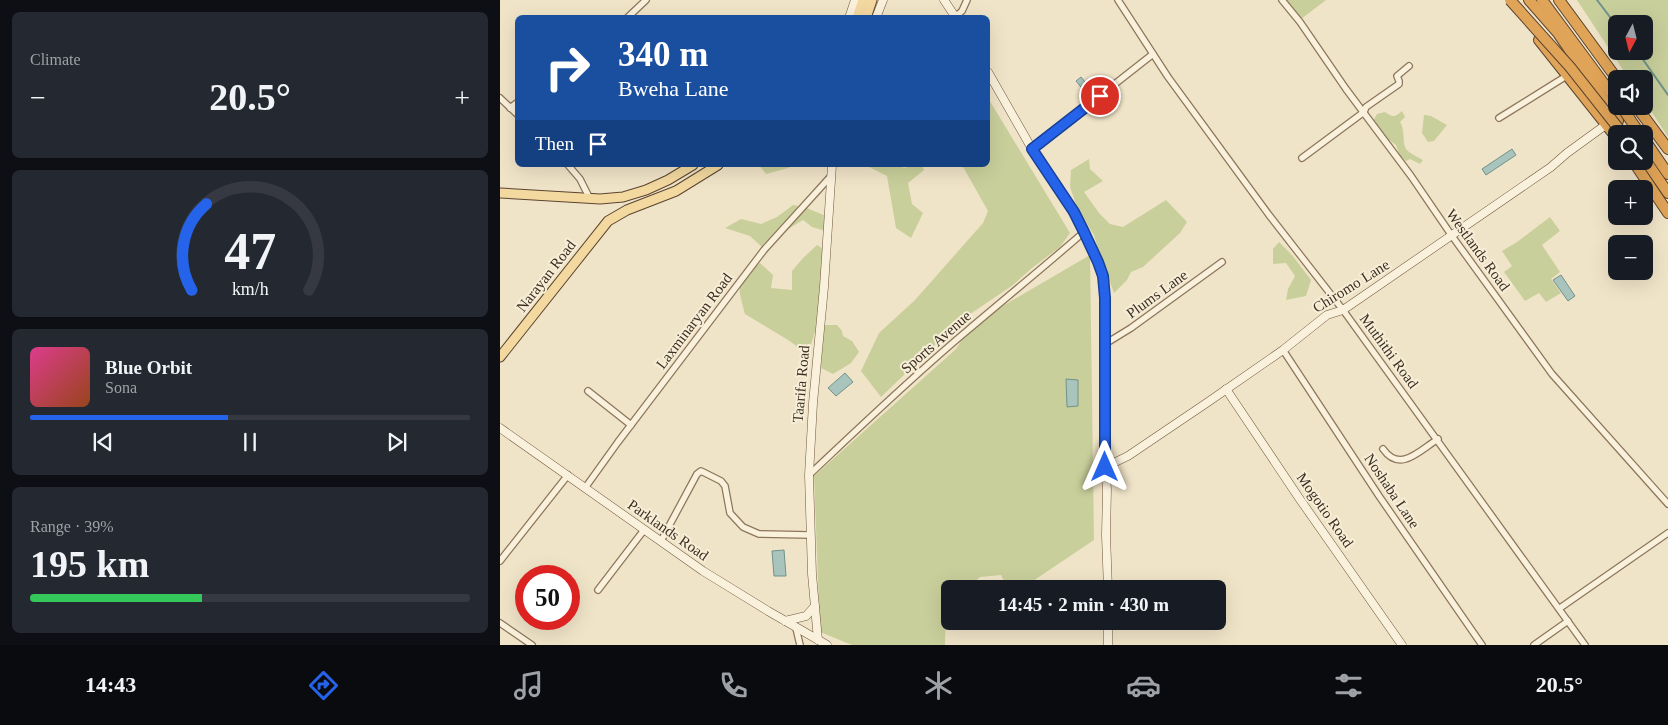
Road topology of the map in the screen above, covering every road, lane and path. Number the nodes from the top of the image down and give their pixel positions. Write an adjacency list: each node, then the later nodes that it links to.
1 (646, 0): 15 (street)
2 (855, 0): 16 (street)
3 (863, 0): 17 (main road)
4 (872, 0): 18 (main road)
5 (883, 0): 19 (street)
6 (944, 0): 20 (street)
7 (967, 0): 21 (street)
8 (1118, 0): 22 (street, Muthithi Road)
9 (1282, 0): 33 (street, Westlands Road)
10 (1509, 0): 23 (highway); 37 (highway, bridge)
11 (1520, 0): 23 (highway)
12 (1529, 0): 38 (highway)
13 (1542, 0): 28 (highway)
14 (1559, 0): 25 (highway)
15 (630, 15)
16 (850, 15)
17 (858, 15)
18 (867, 15)
19 (877, 15)
20 (955, 15)
21 (958, 15)
22 (1153, 54): 40 (street); 58 (street, Muthithi Road)
23 (1558, 62): 26 (highway)
24 (1409, 66): 33 (street)
25 (1610, 70)
26 (1568, 74): 35 (street); 36 (highway)
27 (990, 76): 40 (street)
28 (1608, 89)
29 (500, 98): 31 (street)
30 (515, 104): 31 (street)
31 (510, 108): 32 (street)
32 (515, 112)
33 (1364, 112): 42 (street); 56 (street, Westlands Road)
34 (1643, 115): 39 (highway)
35 (1499, 118)
36 (1607, 124): 56 (street, Chiromo Lane)
37 (1618, 125)
38 (1619, 125)
39 (1668, 148)
40 (1032, 149): 55 (street)
41 (1653, 152): 49 (highway)
42 (1302, 158)
43 (570, 167): 53 (street)
44 (690, 167): 53 (main road)
45 (715, 167): 61 (main road, Narayan Road)
46 (832, 167): 50 (street, Taarifa Road)
47 (1639, 170): 54 (highway)
48 (1652, 170): 52 (highway)
49 (1668, 174)
50 (831, 176): 64 (street, Laxminaryan Road); 70 (street, Taarifa Road)
51 (500, 193): 53 (main road)
52 (1668, 193)
53 (589, 197)
54 (1668, 213)
55 (1084, 232): 59 (street); 70 (street, Sports Avenue)
56 (1452, 236): 58 (street, Chiromo Lane); 72 (street, Westlands Road)
57 (1222, 262): 59 (street, Plums Lane)
58 (1343, 310): 60 (street, Chiromo Lane); 66 (street, Muthithi Road)
59 (1105, 344): 68 (street)
60 (1283, 350): 62 (street, Chiromo Lane); 93 (street, Noshaba Lane)
61 (500, 357)
62 (1226, 389): 68 (street, Chiromo Lane); 92 (street, Mogotio Road)
63 (588, 391): 64 (street)
64 (630, 425): 71 (street, Laxminaryan Road)
65 (500, 428): 69 (street, Parklands Road)
66 (1438, 439): 67 (street); 81 (street, Muthithi Road)
67 (1383, 449)
68 (1105, 467): 78 (street)
69 (568, 474): 71 (street, Parklands Road); 77 (street)
70 (808, 475): 75 (street, Taarifa Road)
71 (585, 488): 73 (street, Parklands Road)
72 (1668, 504)
73 (644, 530): 76 (street, Parklands Road); 79 (street)
74 (1668, 533): 81 (street)
75 (810, 535): 76 (street); 80 (street, Taarifa Road)
76 (661, 541): 82 (street, Parklands Road)
77 (500, 561)
78 (1108, 580)
79 (598, 590)
80 (815, 606): 82 (street); 87 (street, Taarifa Road)
81 (1560, 608): 83 (street, Muthithi Road)
82 (785, 621): 85 (street, Parklands Road)
83 (1568, 621): 94 (street); 95 (street, Muthithi Road)
84 (500, 623): 88 (street)
85 (796, 628): 87 (street, Parklands Road); 89 (street)
86 (1108, 630): 91 (street)
87 (818, 640): 90 (street, Parklands Road)
88 (532, 645)
89 (800, 645)
90 (827, 645)
91 (1108, 645)
92 (1402, 645)
93 (1482, 645)
94 (1534, 645)
95 (1585, 645)

